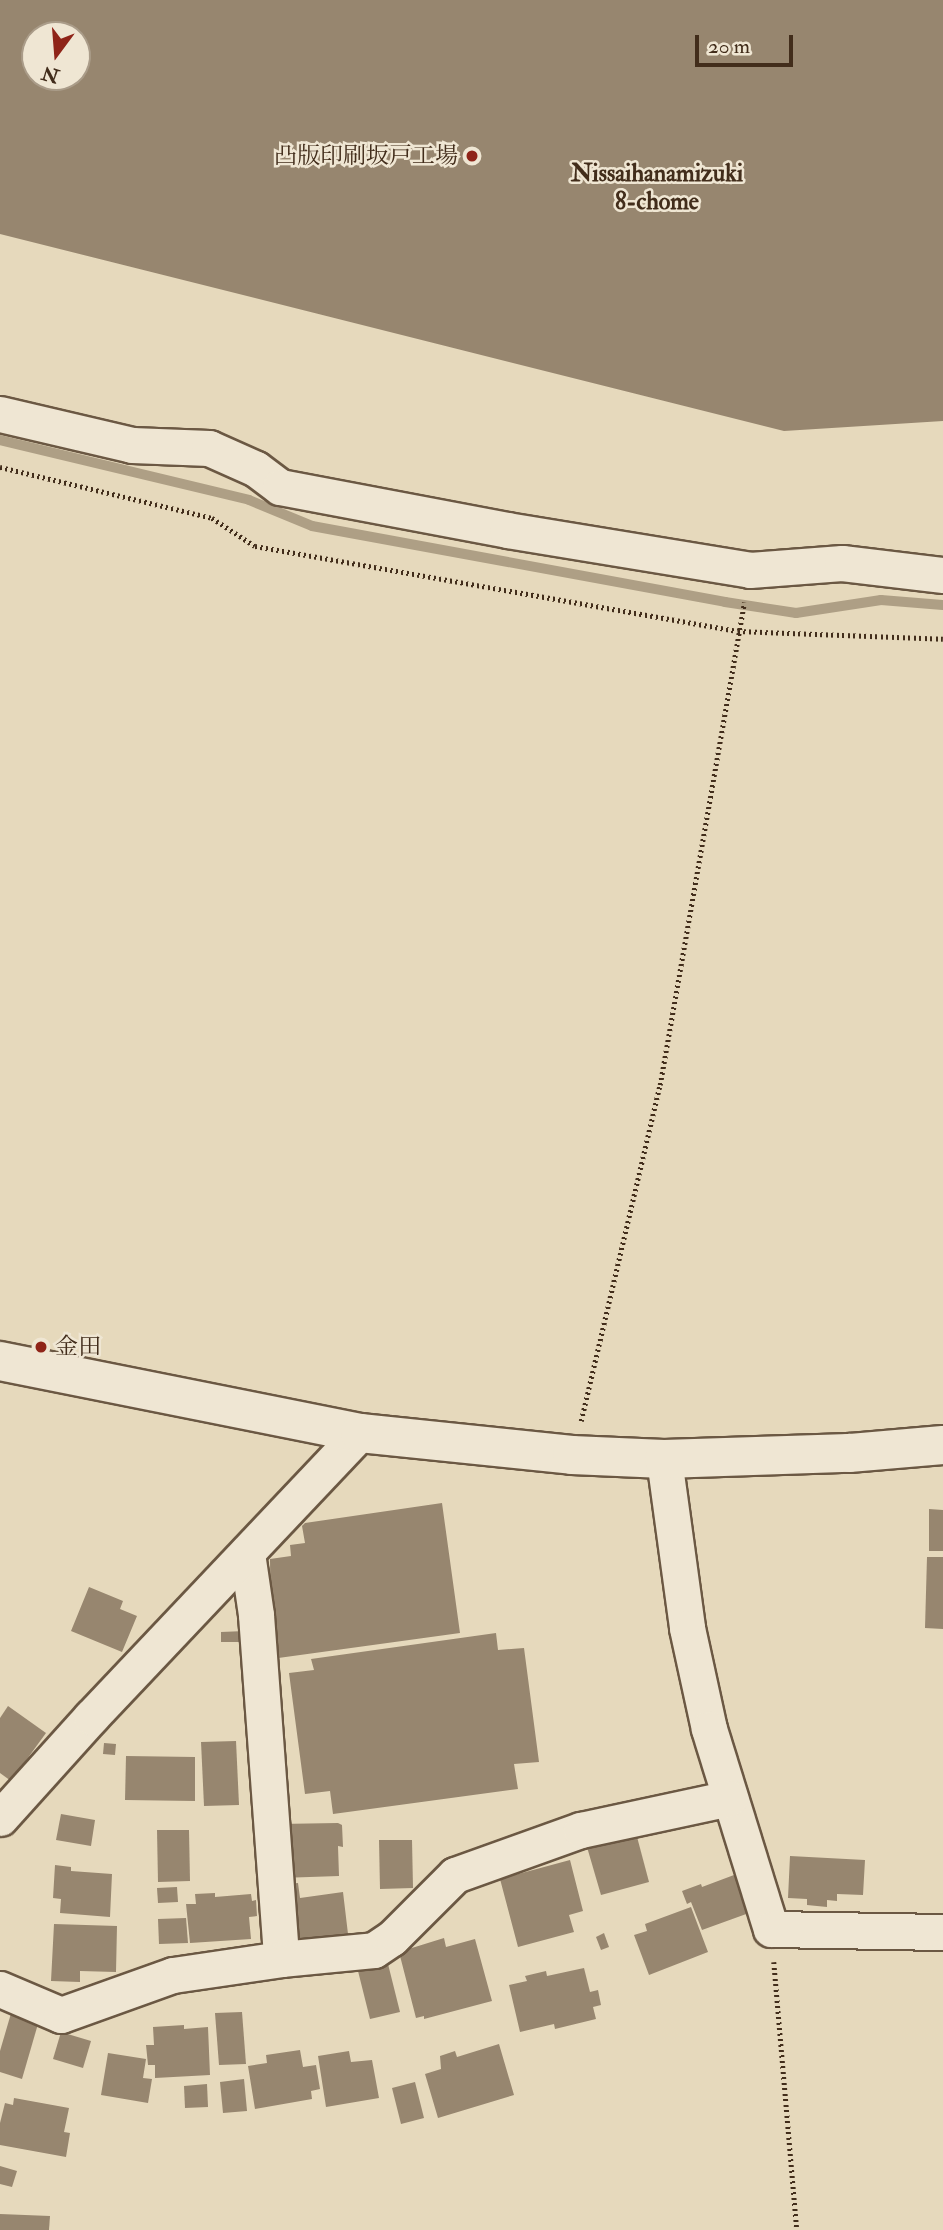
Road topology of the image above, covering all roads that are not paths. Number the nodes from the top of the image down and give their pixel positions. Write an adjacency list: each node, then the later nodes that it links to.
1 (0, 414): 2 (street)
2 (943, 575)
3 (0, 1361): 4 (street)
4 (360, 1433): 6 (street); 7 (street)
5 (943, 1445): 6 (street)
6 (664, 1459): 8 (street)
7 (247, 1553): 9 (street); 11 (street)
8 (730, 1798): 10 (street); 11 (street)
9 (0, 1818)
10 (943, 1932)
11 (281, 1959): 12 (street)
12 (0, 1989)

